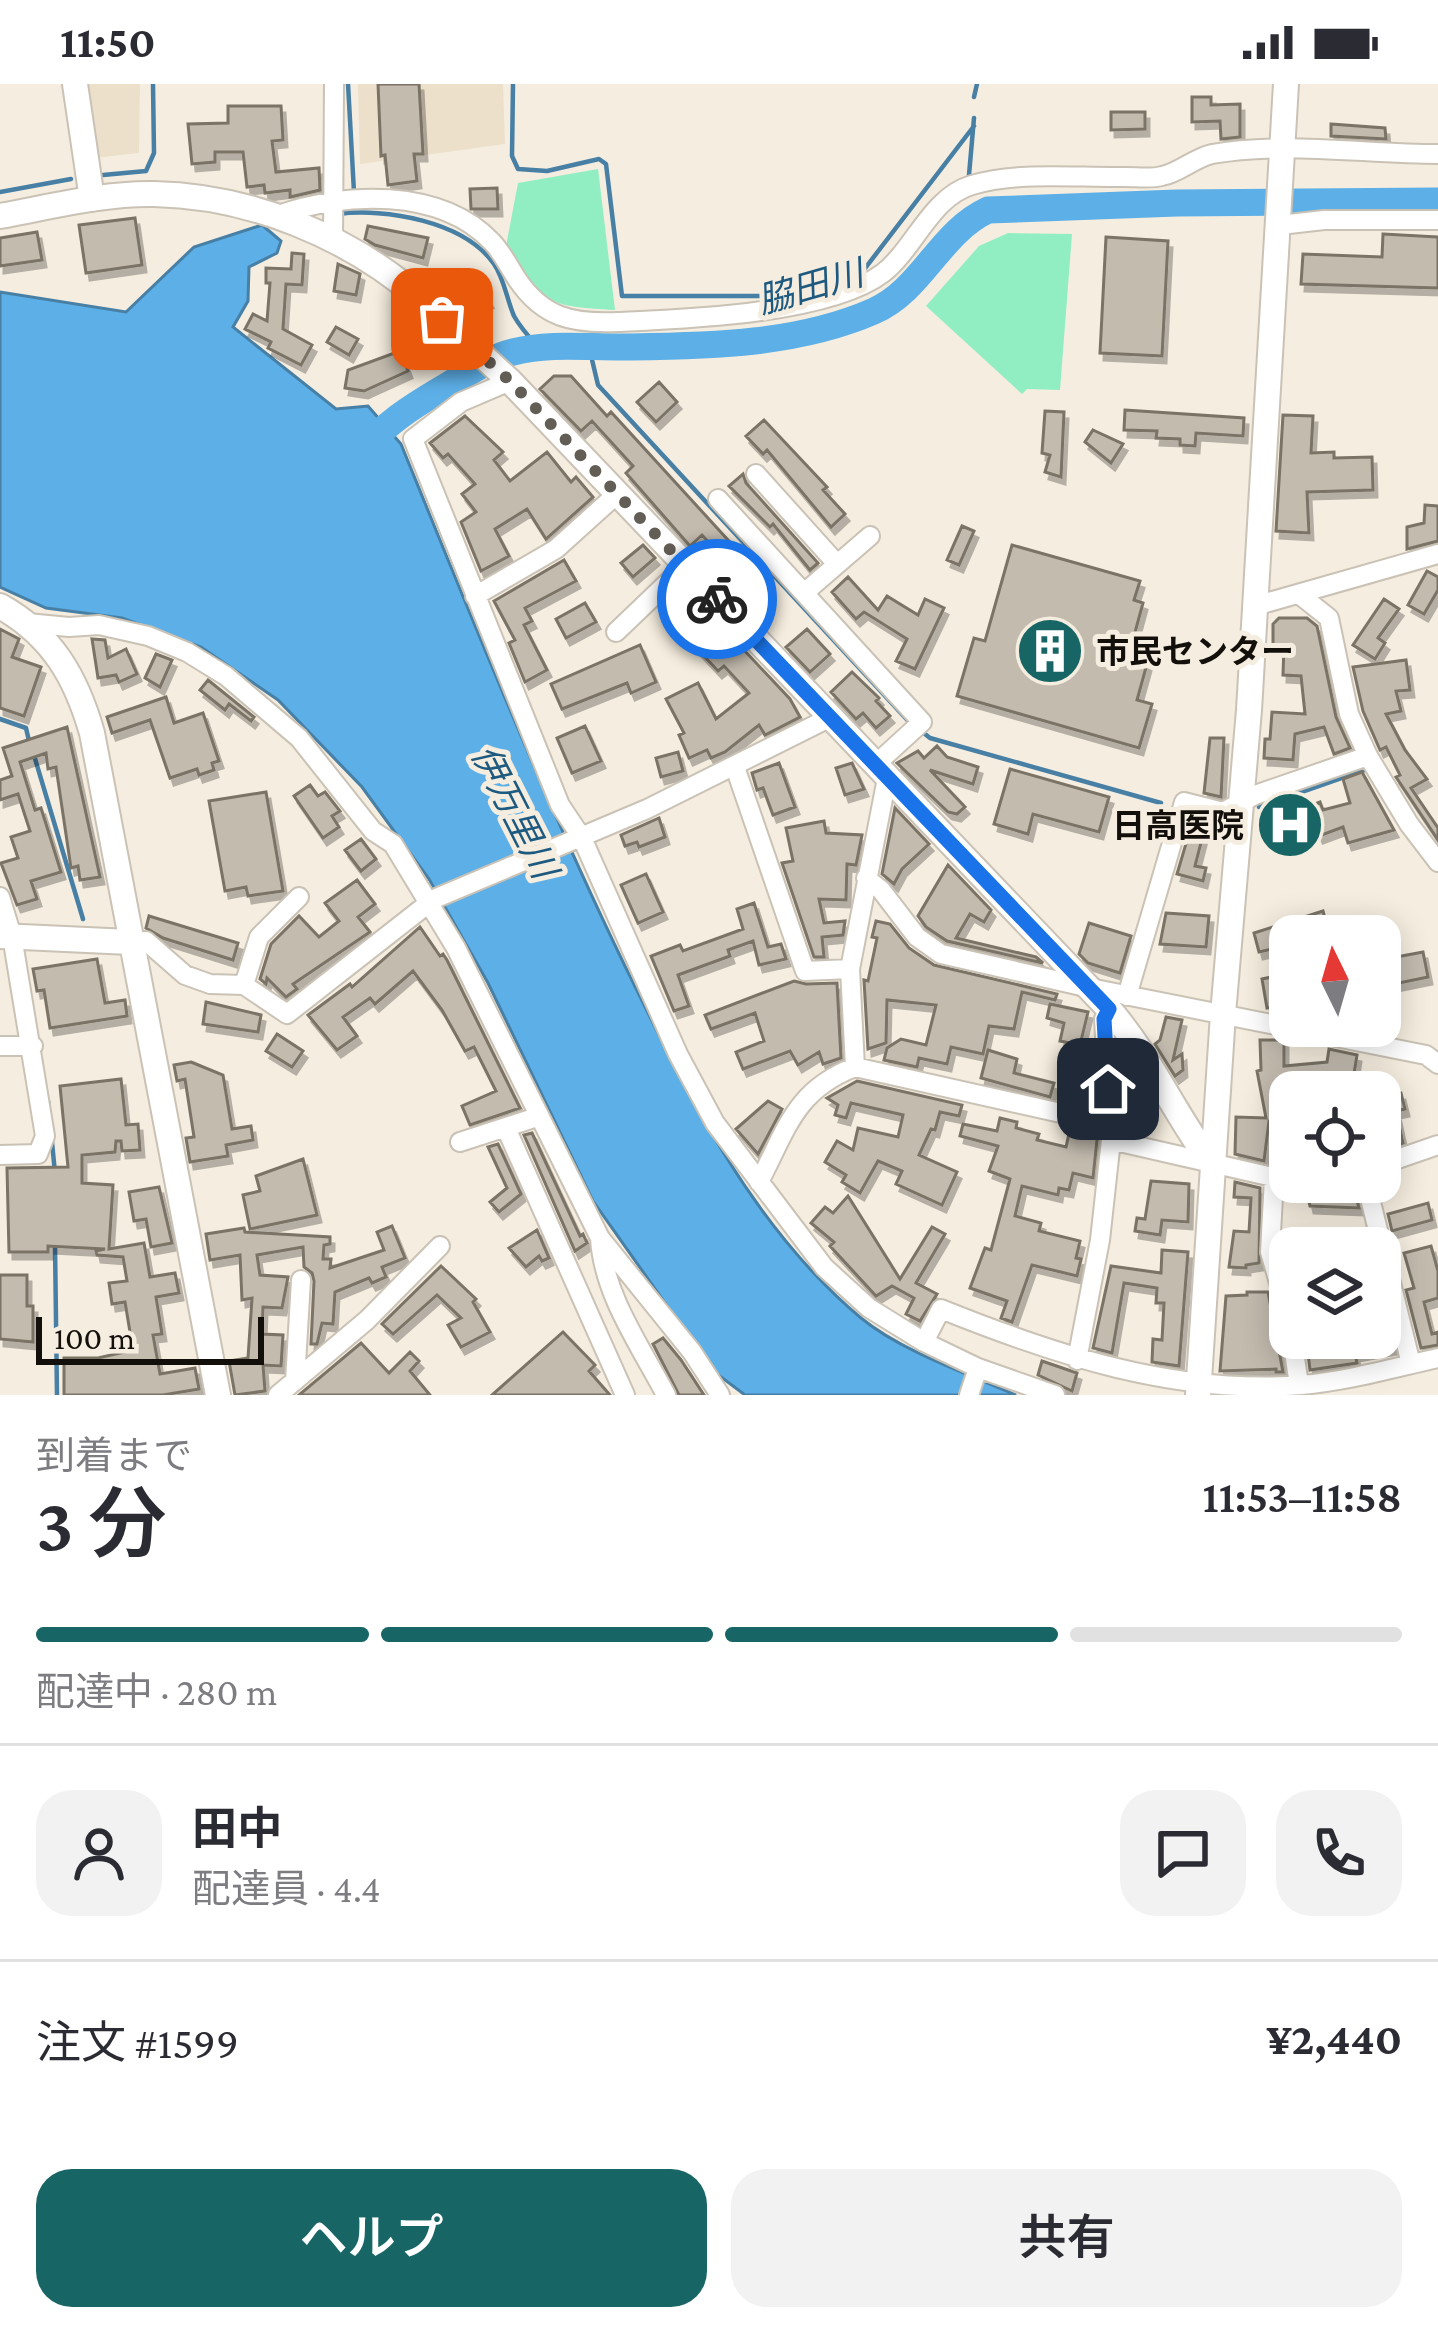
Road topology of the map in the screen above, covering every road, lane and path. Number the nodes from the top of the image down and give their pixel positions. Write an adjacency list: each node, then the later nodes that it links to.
1 (76, 84): 6 (street)
2 (334, 84): 7 (street)
3 (1286, 84): 4 (street)
4 (1284, 150): 5 (street); 7 (street); 11 (street)
5 (1438, 154)
6 (92, 199): 8 (street); 9 (street)
7 (335, 202): 8 (street); 12 (street)
8 (278, 215): 12 (street)
9 (0, 216)
10 (1438, 220): 11 (street)
11 (1280, 225): 24 (street)
12 (322, 236): 13 (street)
13 (510, 381): 15 (street); 23 (street)
14 (755, 473): 19 (street)
15 (617, 494): 20 (street); 23 (street)
16 (718, 499): 21 (street)
17 (870, 536): 19 (street)
18 (1438, 554): 22 (street)
19 (837, 564): 21 (street)
20 (685, 566): 27 (street); 28 (street)
21 (804, 592): 31 (street)
22 (1300, 595): 24 (street); 29 (street)
23 (475, 596): 33 (street)
24 (1256, 606): 32 (street)
25 (0, 607): 26 (street)
26 (27, 623): 38 (street); 40 (street)
27 (616, 632)
28 (830, 718): 30 (street); 31 (street)
29 (1368, 756): 32 (street); 34 (street)
30 (735, 766): 33 (street); 41 (street)
31 (881, 771): 35 (street); 43 (street)
32 (1242, 804): 44 (street); 45 (street)
33 (578, 839): 38 (street); 59 (street)
34 (1438, 862)
35 (866, 878): 41 (street); 43 (street)
36 (299, 896): 42 (street)
37 (0, 897): 39 (street)
38 (432, 902): 42 (street); 50 (street)
39 (6, 936): 40 (street); 47 (street)
40 (130, 942): 42 (street); 73 (street)
41 (850, 969): 49 (street)
42 (244, 985)
43 (1090, 988): 44 (street)
44 (1118, 1002): 45 (street); 52 (street); 57 (street)
45 (1223, 1014): 48 (street); 57 (street)
46 (0, 1046): 47 (street)
47 (33, 1046): 55 (street)
48 (1438, 1064)
49 (855, 1067): 52 (street); 59 (street)
50 (537, 1117): 51 (street); 61 (street)
51 (506, 1128): 53 (street); 75 (street)
52 (1111, 1132): 57 (street); 67 (street)
53 (460, 1142)
54 (1438, 1144): 56 (street)
55 (0, 1155)
56 (1401, 1157)
57 (1212, 1164): 58 (street); 72 (street)
58 (1269, 1176)
59 (759, 1181): 64 (street)
60 (1371, 1203): 68 (street)
61 (600, 1238): 76 (street); 77 (street)
62 (440, 1246): 70 (street)
63 (301, 1280): 70 (street)
64 (924, 1342): 67 (street); 69 (street)
65 (1438, 1358): 68 (street)
66 (1295, 1359): 71 (street)
67 (1077, 1360): 72 (street)
68 (1411, 1364): 71 (street)
69 (978, 1368): 78 (street); 79 (street)
70 (295, 1381): 74 (street)
71 (1299, 1385): 72 (street)
72 (1198, 1389)
73 (218, 1395)
74 (278, 1395)
75 (625, 1395)
76 (666, 1395)
77 (720, 1395)
78 (969, 1395)
79 (1055, 1395)

